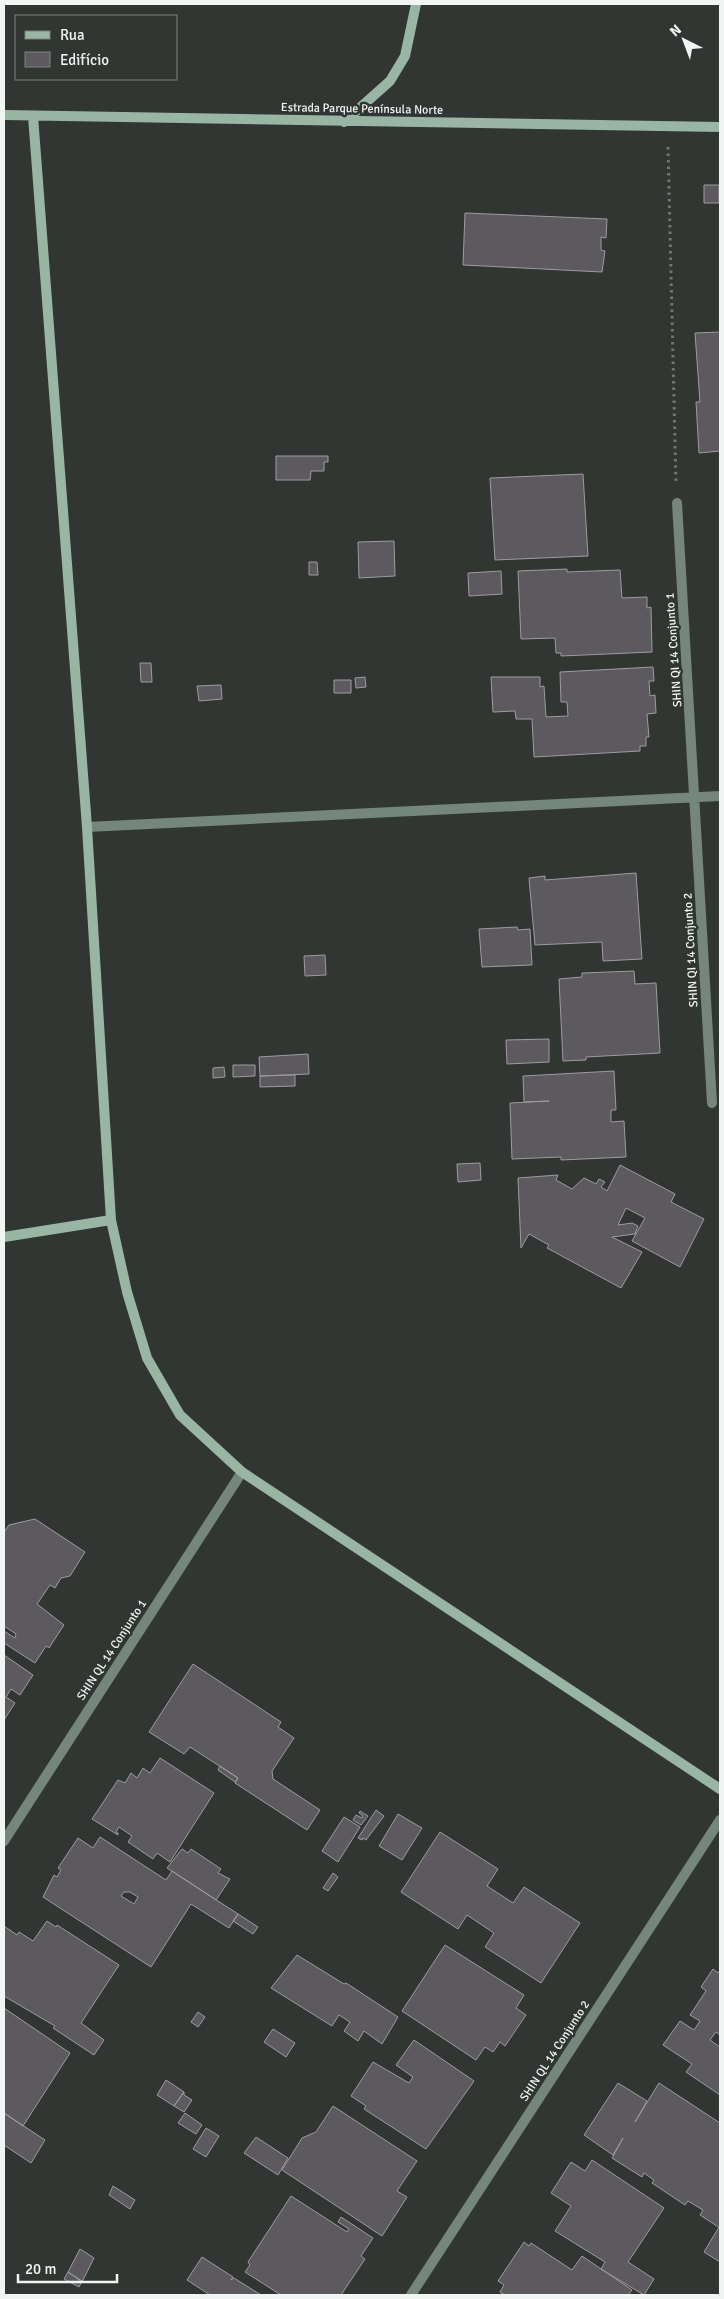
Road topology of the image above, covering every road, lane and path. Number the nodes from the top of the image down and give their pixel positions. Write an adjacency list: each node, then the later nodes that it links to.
1 (416, 4): 4 (street)
2 (4, 115): 3 (street, Estrada Parque Península Norte)
3 (33, 116): 4 (street, Estrada Parque Península Norte); 10 (street)
4 (344, 122): 5 (street, Estrada Parque Península Norte)
5 (668, 126): 6 (street, Estrada Parque Península Norte); 7 (path)
6 (720, 127)
7 (677, 503): 8 (street, SHIN QI 14 Conjunto 1)
8 (695, 796): 9 (street); 10 (street); 11 (street, SHIN QI 14 Conjunto 2)
9 (720, 796)
10 (87, 827): 12 (street)
11 (712, 1103)
12 (112, 1220): 13 (street); 14 (street)
13 (4, 1237)
14 (242, 1472): 15 (street); 17 (street, SHIN QL 14 Conjunto 1)
15 (720, 1789)
16 (720, 1820): 18 (street, SHIN QL 14 Conjunto 2)
17 (4, 1841)
18 (411, 2295)

